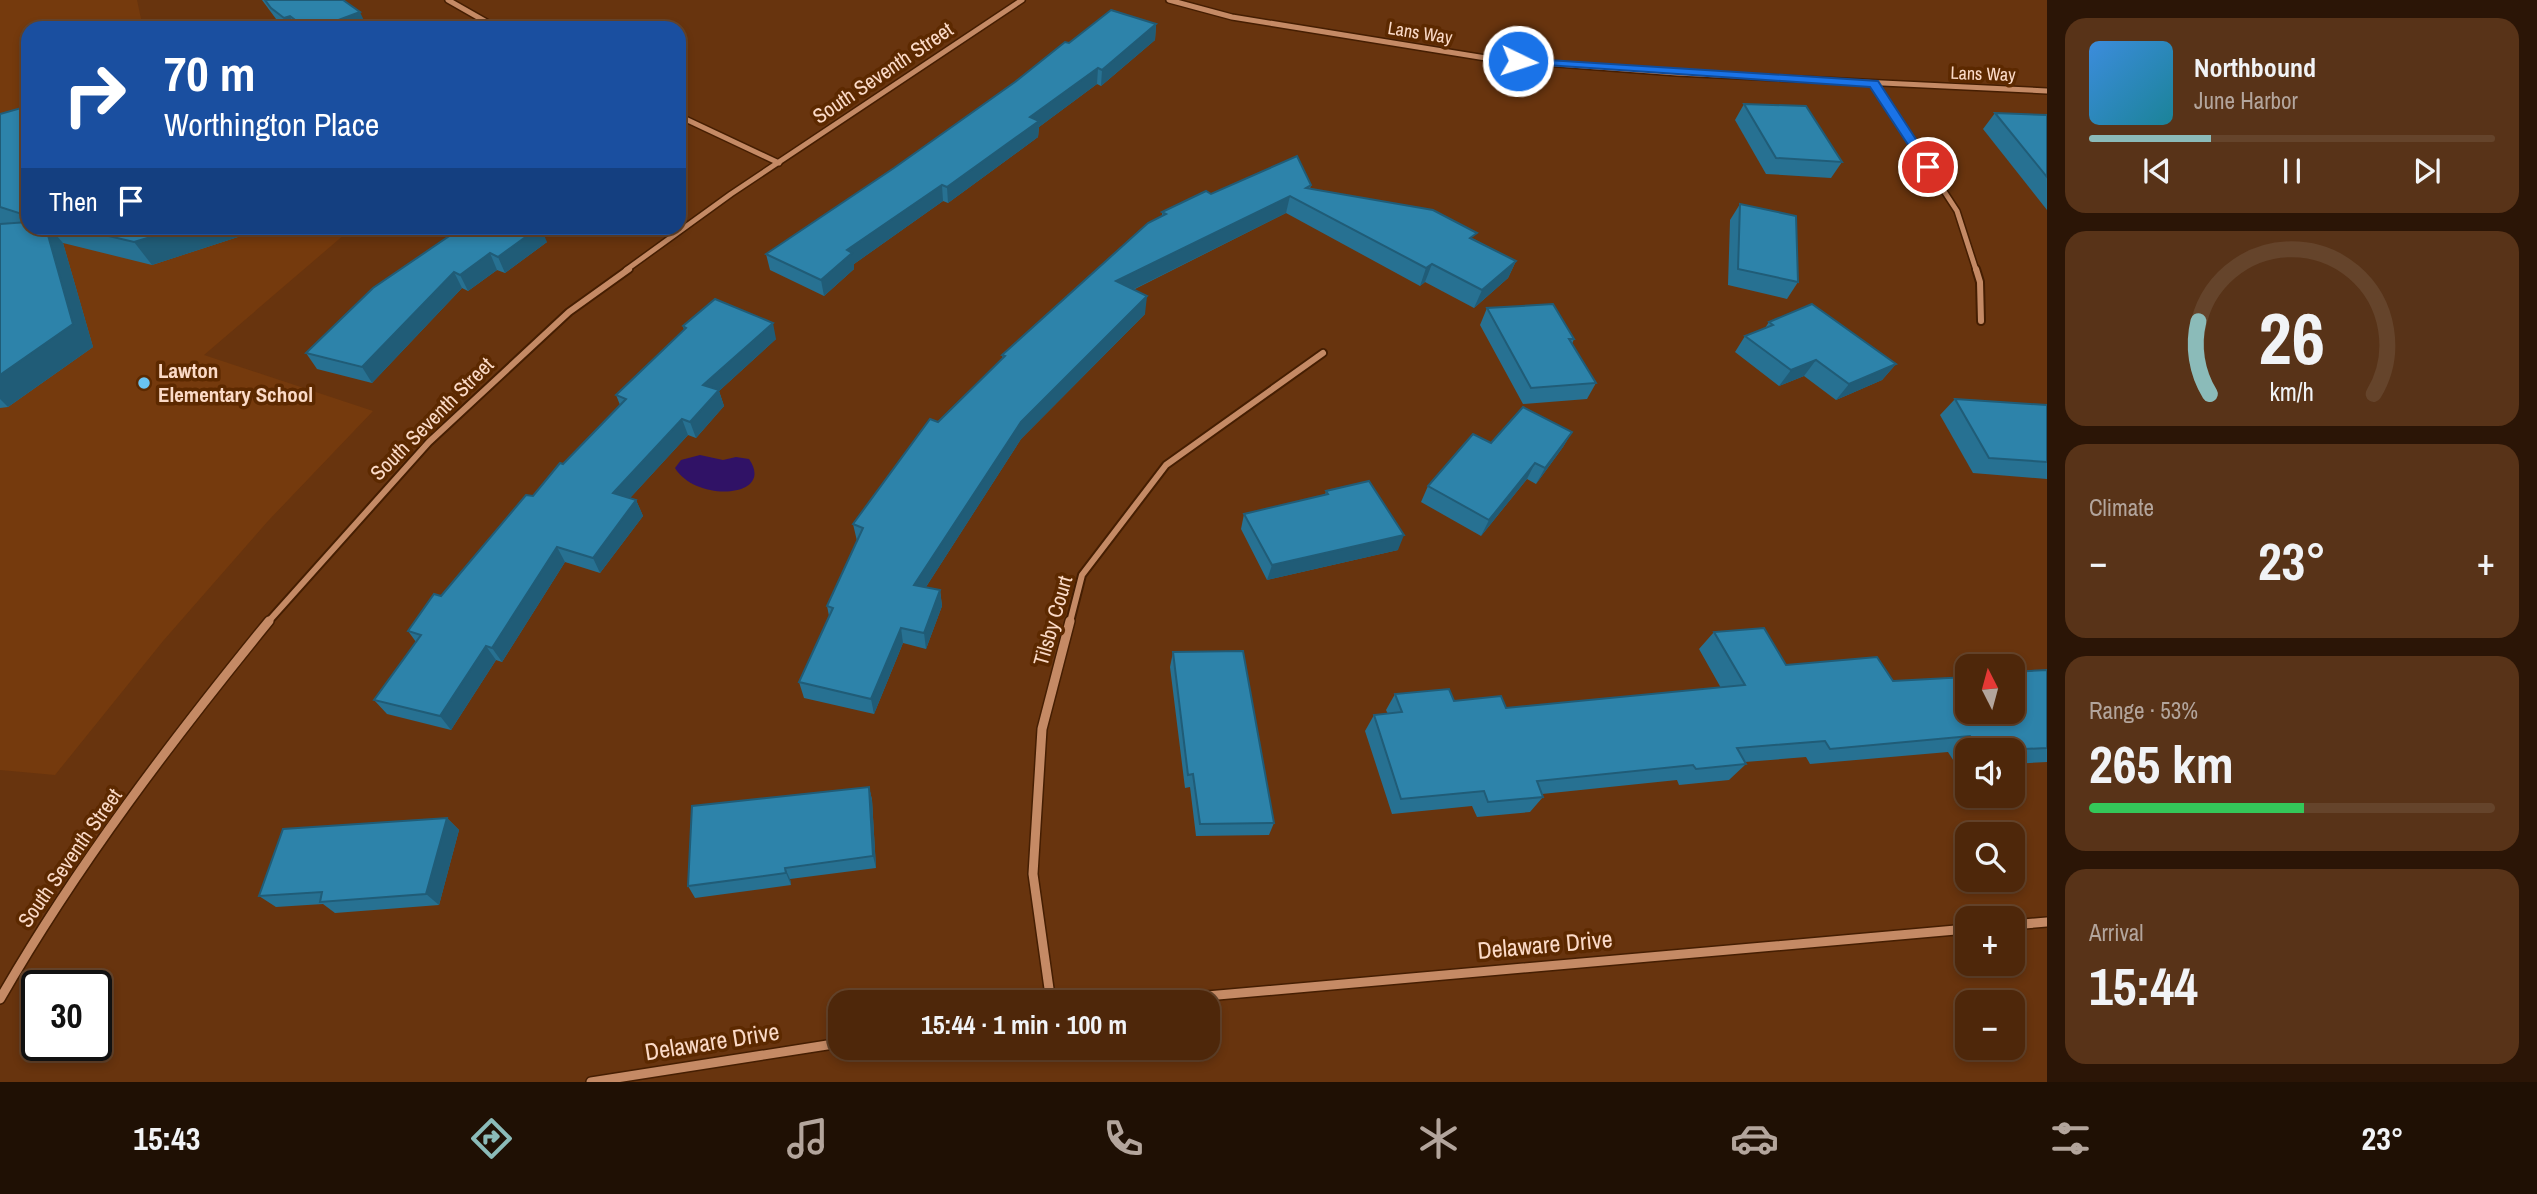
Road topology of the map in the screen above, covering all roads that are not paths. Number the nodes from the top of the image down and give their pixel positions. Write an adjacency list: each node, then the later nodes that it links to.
1 (448, 0): 4 (street)
2 (1022, 0): 8 (street, South Seventh Street)
3 (1169, 0): 5 (street, Lans Way)
4 (485, 21)
5 (1874, 84): 6 (street, Lans Way); 11 (street)
6 (2047, 91)
7 (686, 119): 8 (street)
8 (779, 163): 9 (street, South Seventh Street)
9 (686, 229)
10 (678, 235): 18 (street, South Seventh Street)
11 (1981, 321)
12 (1323, 354): 16 (street, Tilsby Court)
13 (2047, 922): 14 (street)
14 (2025, 924)
15 (1955, 930): 17 (street, Delaware Drive)
16 (1049, 990)
17 (1220, 995)
18 (0, 999)
19 (828, 1045): 20 (street, Delaware Drive)
20 (590, 1082)

